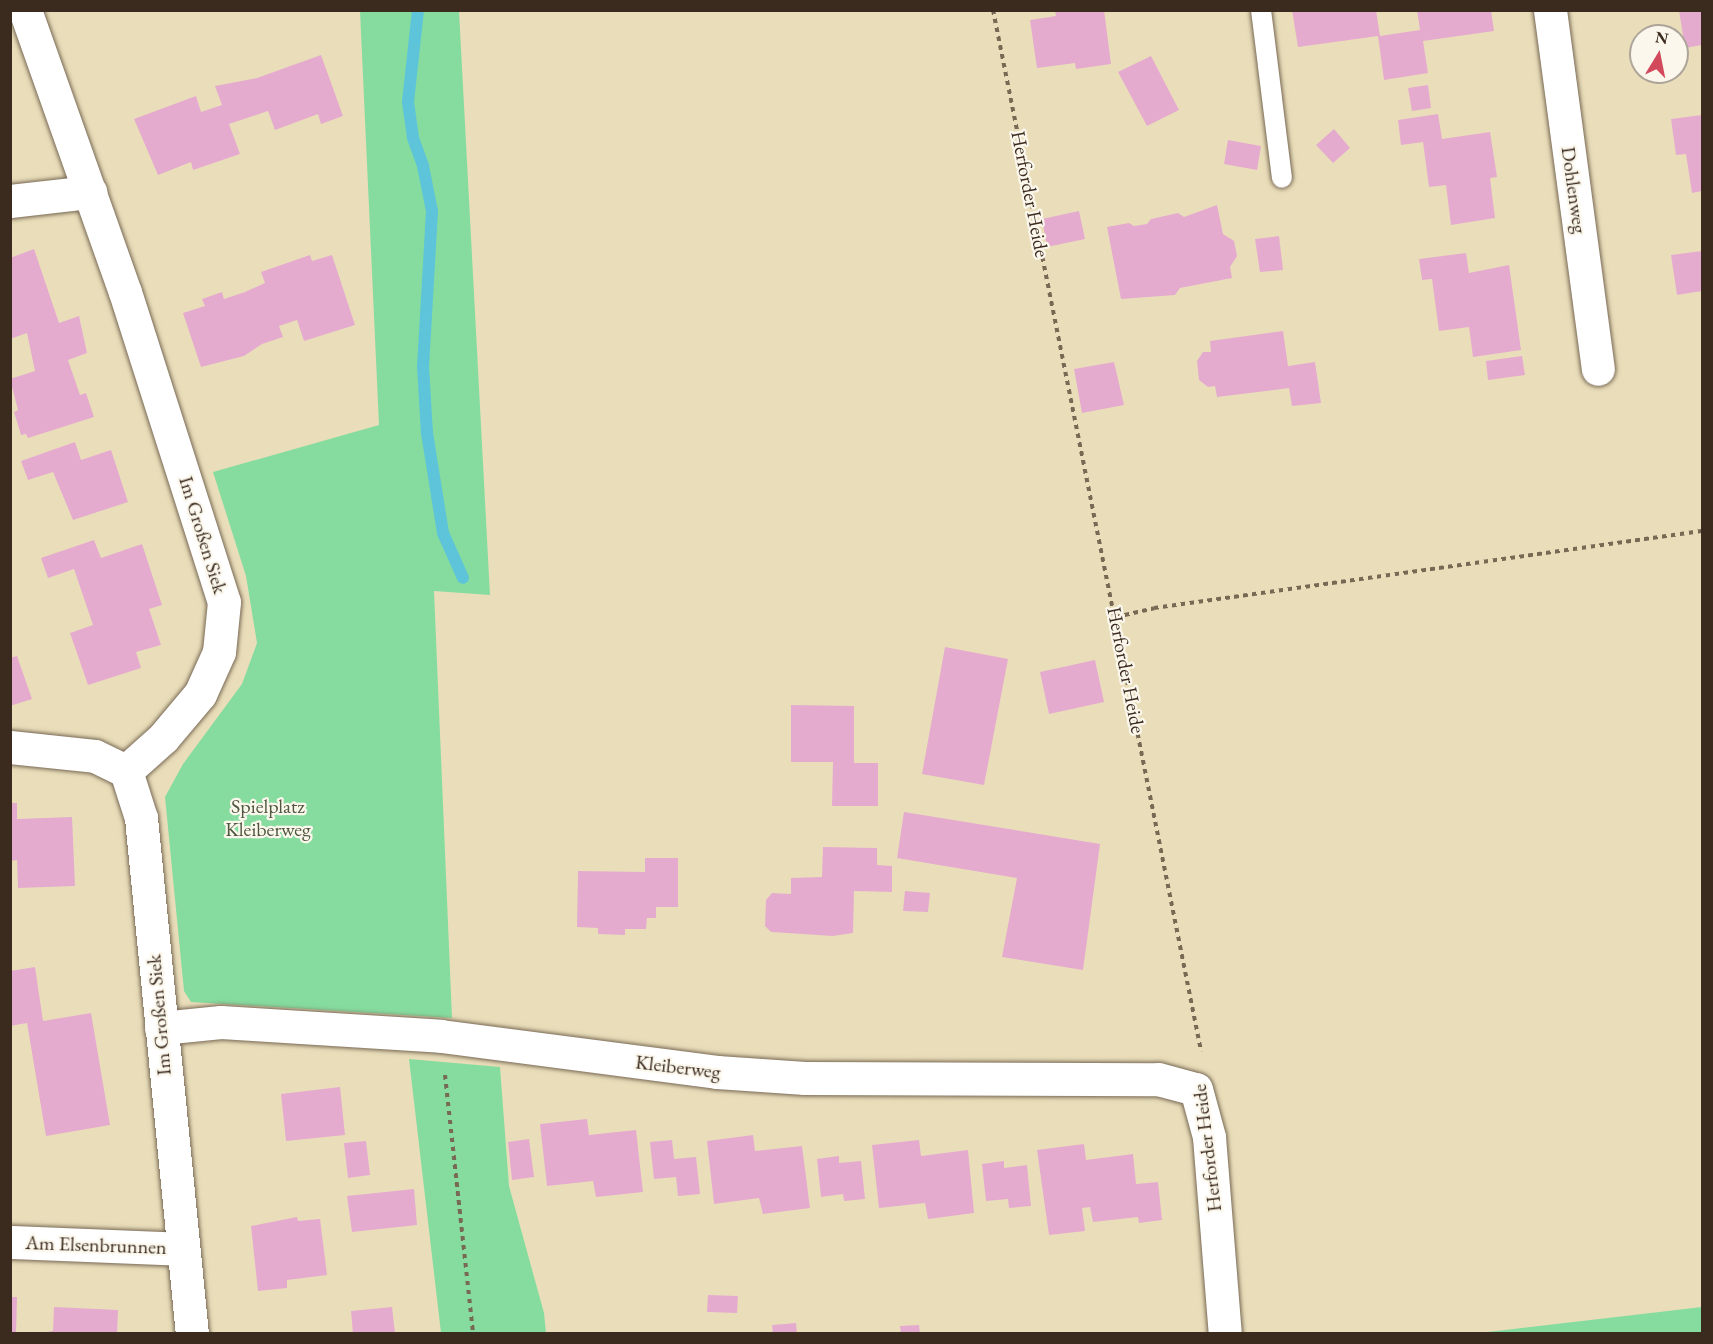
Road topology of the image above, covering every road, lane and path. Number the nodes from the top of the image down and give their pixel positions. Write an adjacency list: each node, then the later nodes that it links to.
1 (25, 10): 6 (street, Im Großen Siek)
2 (993, 10): 10 (path, Herforder Heide)
3 (1261, 10): 5 (lane)
4 (1550, 10): 8 (street, Dohlenweg)
5 (1282, 178)
6 (90, 192): 7 (street); 12 (street, Im Großen Siek)
7 (10, 201)
8 (1598, 369)
9 (1702, 531): 10 (path)
10 (1116, 617): 15 (path, Herforder Heide)
11 (10, 747): 12 (street)
12 (126, 771): 13 (street, Im Großen Siek)
13 (160, 1028): 14 (street, Kleiberweg); 17 (street, Im Großen Siek)
14 (441, 1036): 15 (street, Kleiberweg); 19 (path)
15 (1196, 1089): 20 (street, Herforder Heide)
16 (10, 1242): 17 (street, Am Elsenbrunnen)
17 (182, 1249): 18 (street, Im Großen Siek)
18 (192, 1334)
19 (473, 1334)
20 (1225, 1334)

